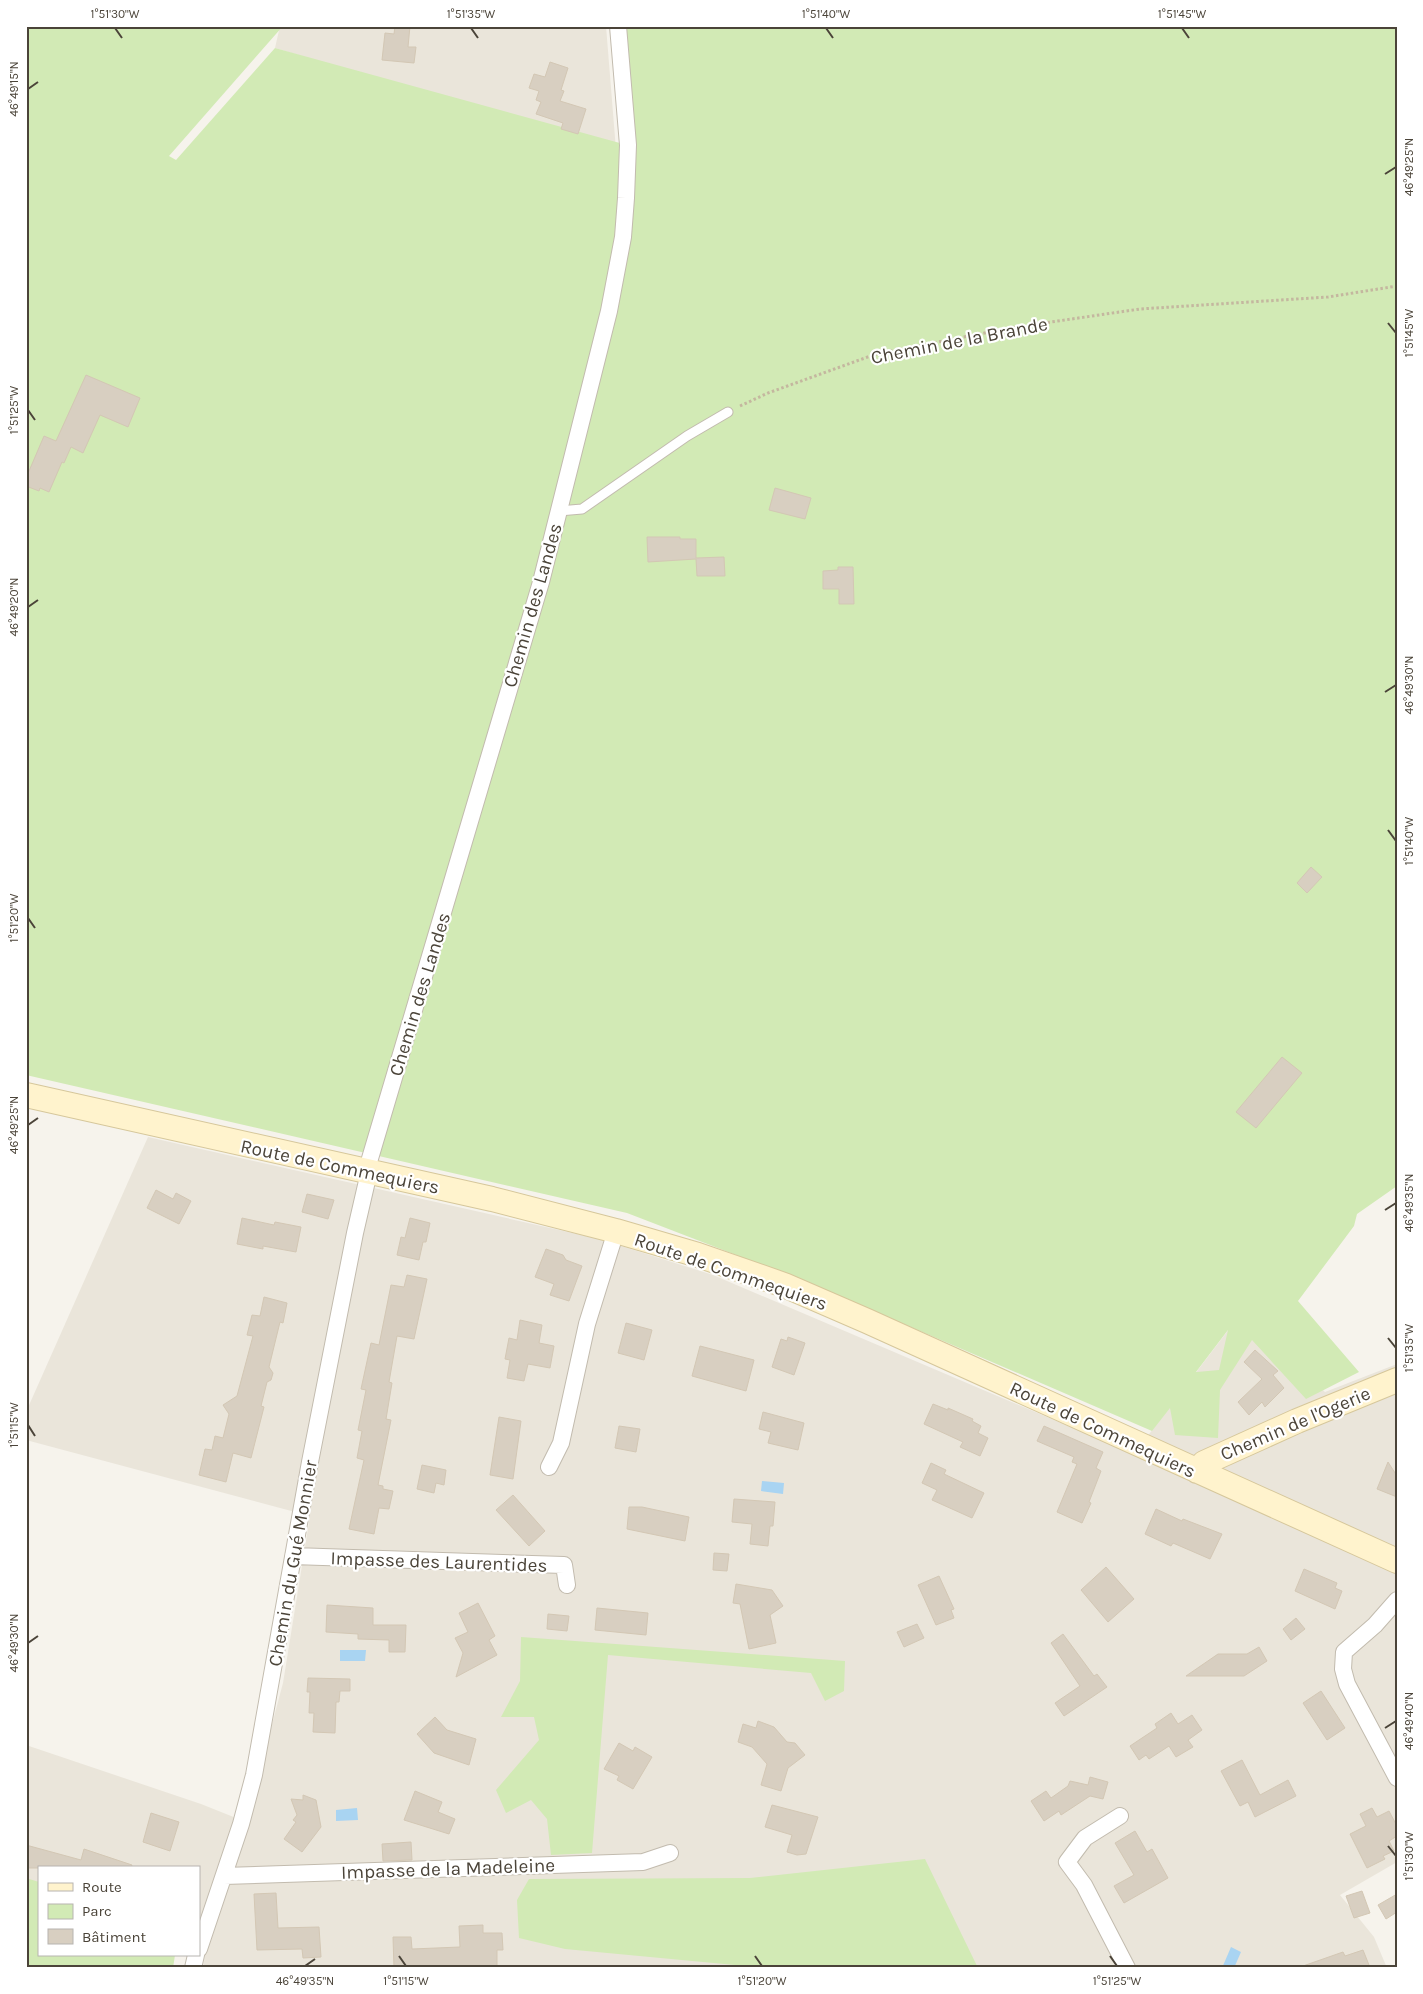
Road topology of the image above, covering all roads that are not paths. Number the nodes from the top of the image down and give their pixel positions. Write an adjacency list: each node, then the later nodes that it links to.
1 (618, 26): 3 (street, Chemin des Landes)
2 (728, 412): 3 (lane)
3 (559, 511): 5 (street, Chemin des Landes)
4 (26, 1095): 5 (street, Route de Commequiers)
5 (366, 1172): 6 (street, Route de Commequiers); 10 (street, Chemin du Gué Monnier)
6 (616, 1231): 8 (street); 9 (street, Route de Commequiers)
7 (1397, 1380): 9 (street, Chemin de l'Ogerie)
8 (549, 1467)
9 (1196, 1471): 11 (street, Route de Commequiers)
10 (293, 1556): 12 (street, Impasse des Laurentides); 17 (street, Chemin du Gué Monnier)
11 (1397, 1561)
12 (567, 1585)
13 (1397, 1600): 14 (street)
14 (1397, 1778)
15 (1120, 1816): 21 (street)
16 (670, 1853): 17 (street, Impasse de la Madeleine)
17 (224, 1876): 18 (street, Chemin du Gué Monnier)
18 (200, 1945)
19 (196, 1956): 20 (street)
20 (192, 1968)
21 (1127, 1968)

